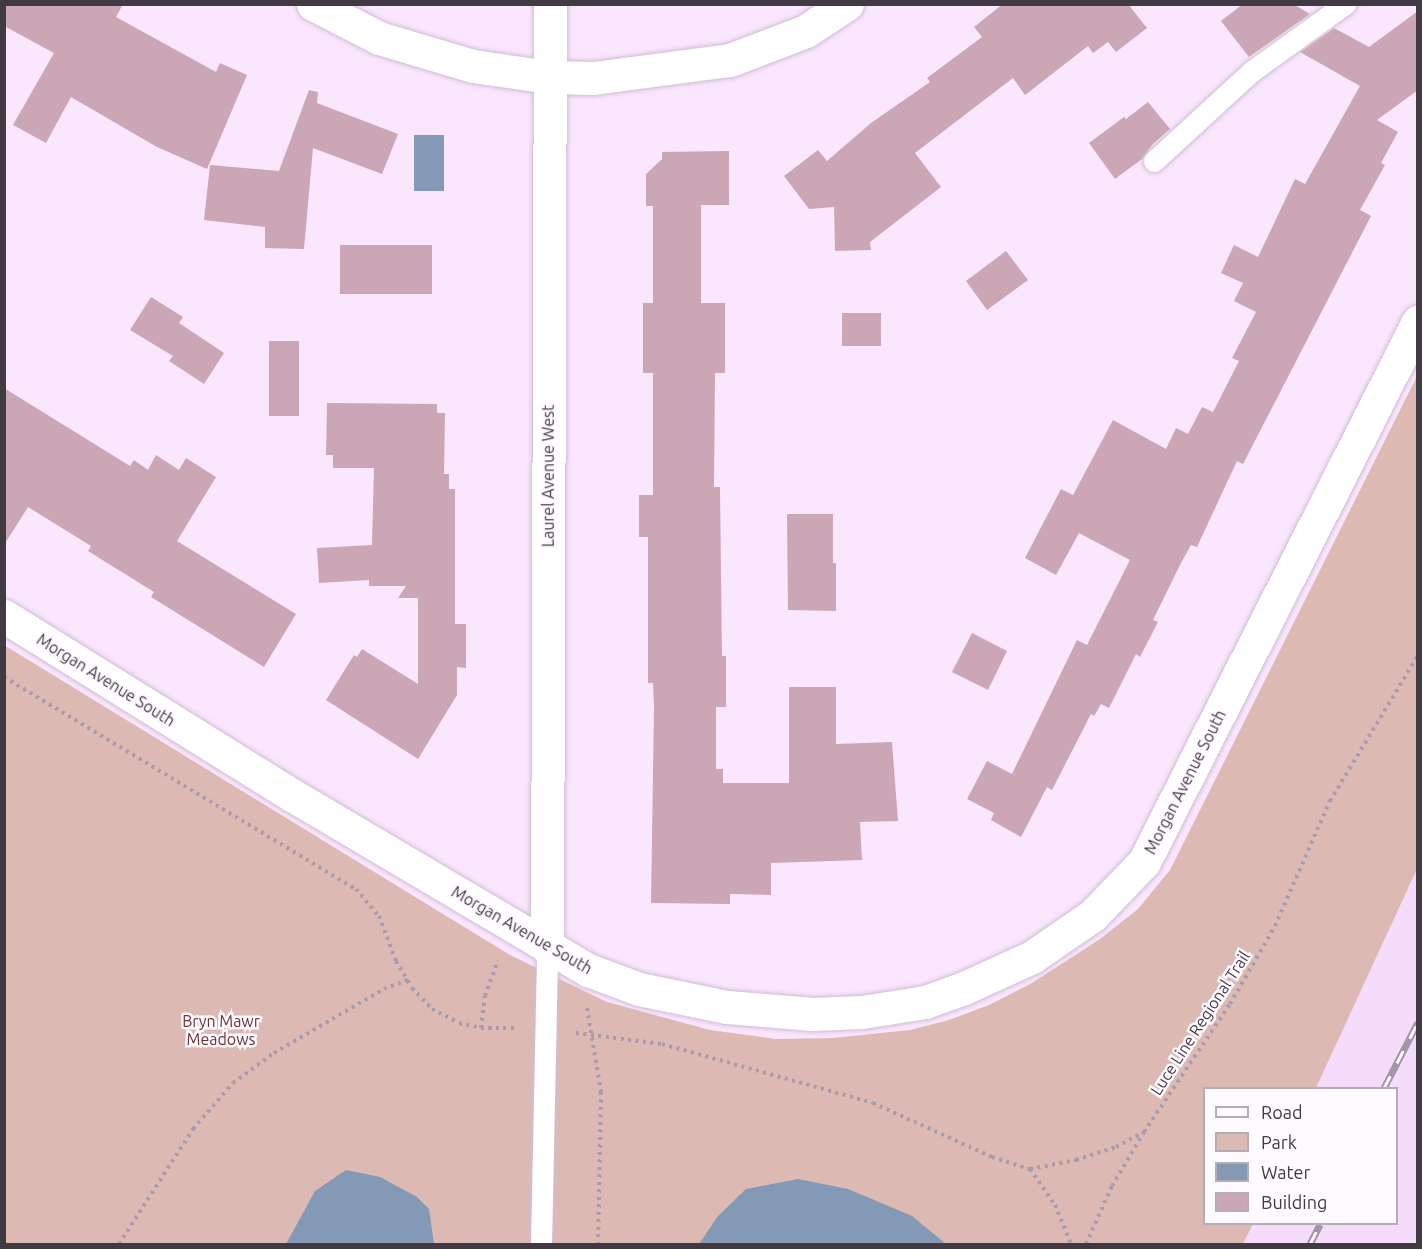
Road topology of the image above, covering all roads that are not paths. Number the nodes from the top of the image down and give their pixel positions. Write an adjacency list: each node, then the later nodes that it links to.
1 (313, 4): 5 (street)
2 (550, 4): 5 (street, Laurel Avenue West)
3 (847, 4): 5 (street)
4 (1345, 4): 6 (lane)
5 (549, 77): 9 (street, Laurel Avenue West)
6 (1154, 161)
7 (1418, 322): 9 (street, Morgan Avenue South)
8 (4, 616): 9 (street, Morgan Avenue South)
9 (547, 946): 10 (lane)
10 (542, 1245)

